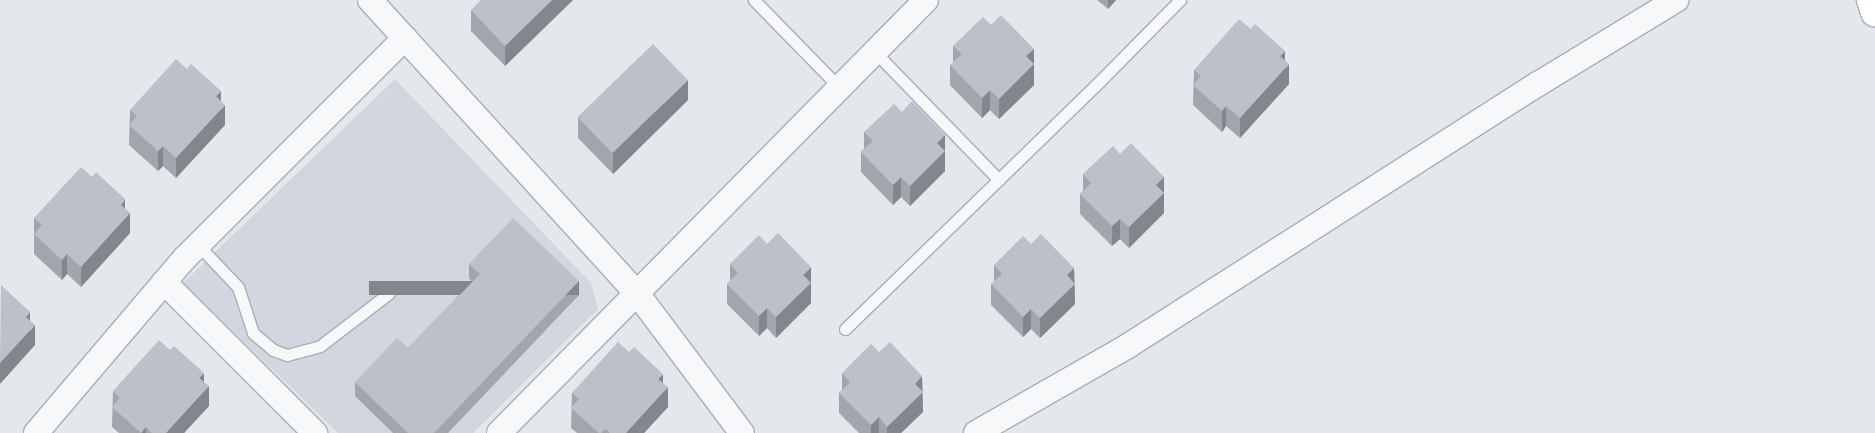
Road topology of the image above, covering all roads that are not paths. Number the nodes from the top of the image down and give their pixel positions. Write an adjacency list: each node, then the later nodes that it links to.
1 (370, 0): 8 (street)
2 (754, 0): 10 (lane)
3 (926, 0): 9 (street)
4 (1180, 0): 11 (lane)
5 (1676, 0): 21 (street)
6 (1871, 0): 7 (main road)
7 (1875, 12)
8 (405, 38): 12 (street); 14 (street)
9 (875, 52): 10 (street); 11 (lane)
10 (839, 87): 14 (street)
11 (999, 180): 16 (lane)
12 (198, 245): 13 (street); 15 (lane)
13 (164, 282): 17 (street); 18 (street)
14 (636, 292): 19 (street); 20 (street)
15 (389, 294)
16 (846, 329)
17 (36, 433)
18 (315, 433)
19 (499, 433)
20 (742, 433)
21 (976, 433)

